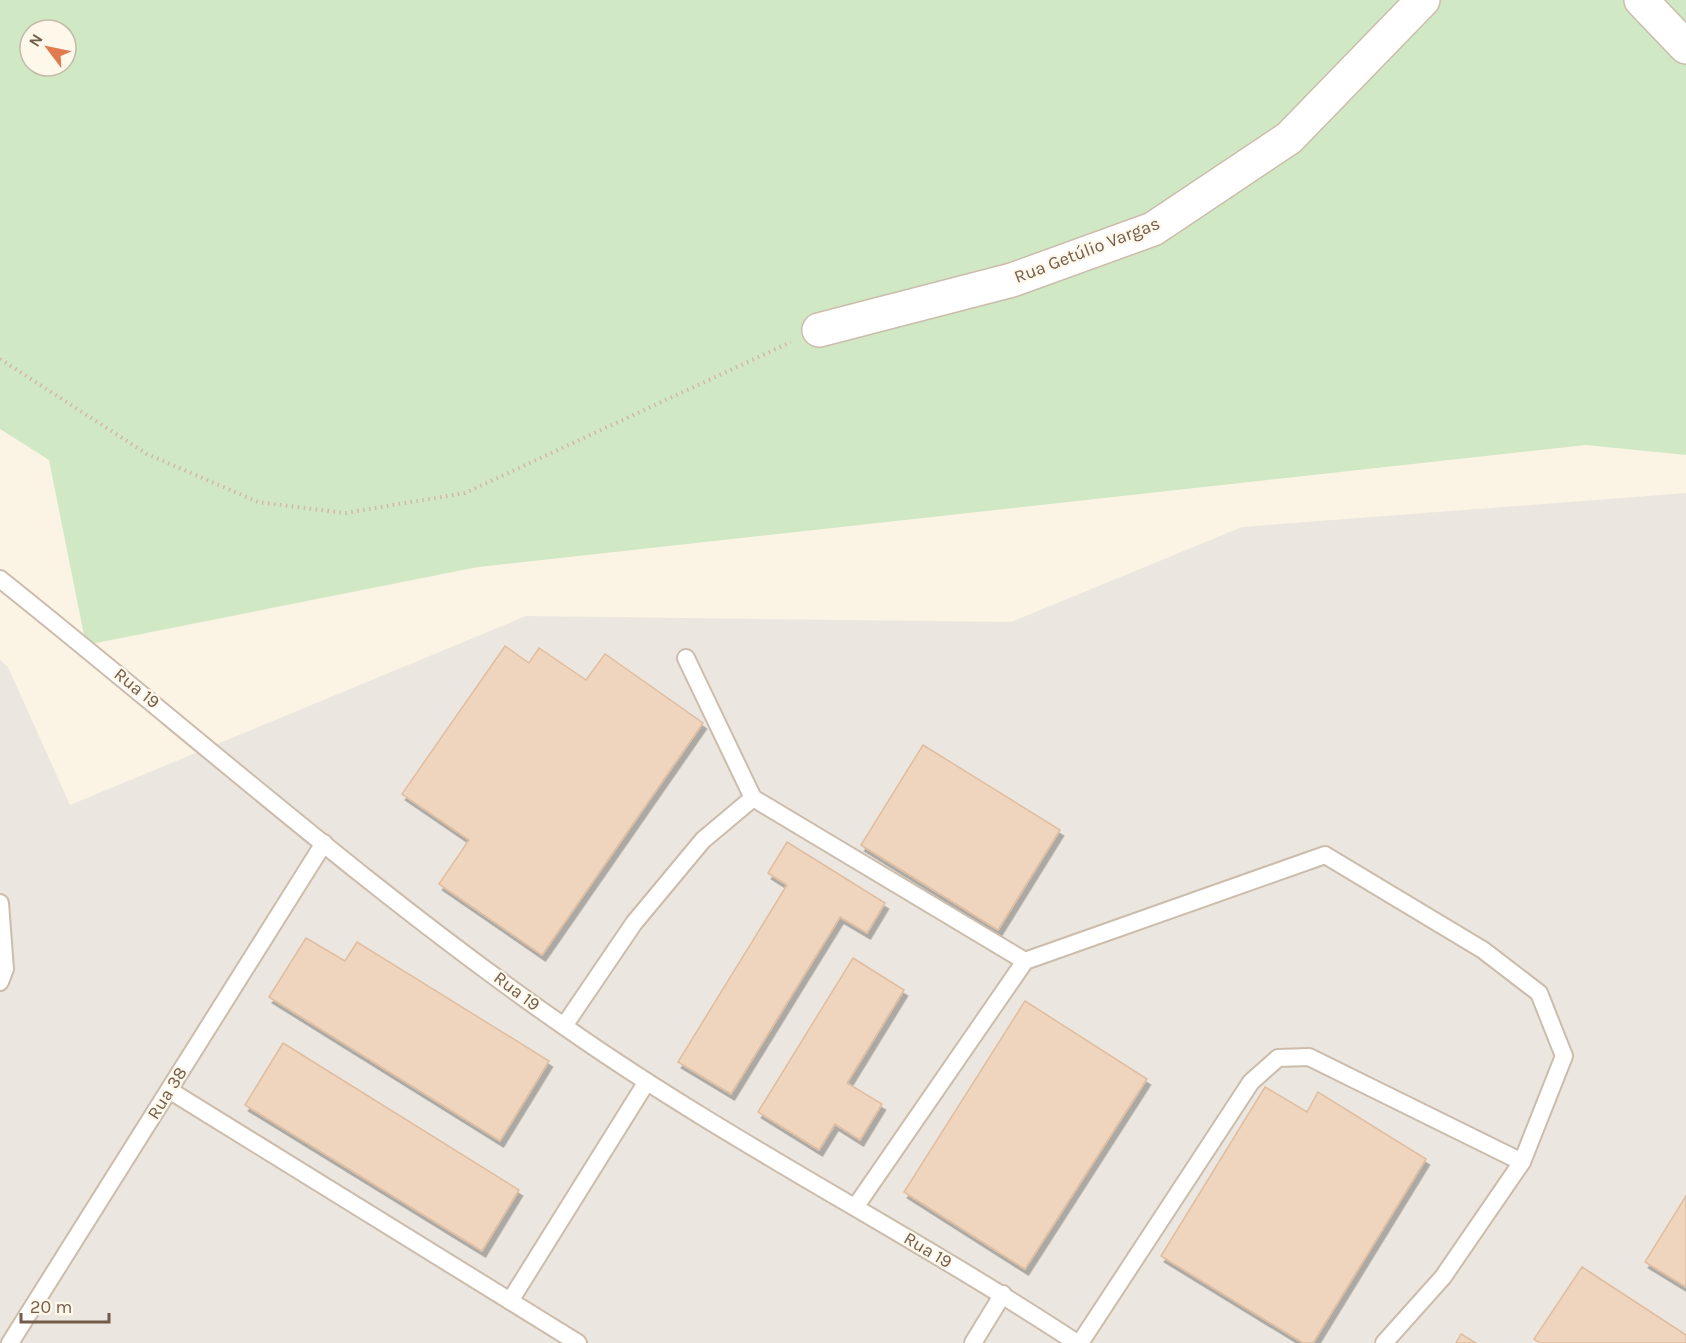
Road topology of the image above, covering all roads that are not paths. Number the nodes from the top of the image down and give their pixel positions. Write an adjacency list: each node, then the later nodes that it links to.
1 (1423, 0): 4 (street, Rua Getúlio Vargas)
2 (1641, 0): 3 (street)
3 (1686, 47)
4 (819, 330)
5 (0, 579): 8 (lane, Rua 19)
6 (686, 658): 7 (lane)
7 (753, 798): 10 (lane); 12 (lane)
8 (324, 843): 12 (lane, Rua 19); 14 (lane, Rua 38)
9 (0, 903): 11 (lane)
10 (1025, 961): 15 (lane); 16 (lane)
11 (0, 982)
12 (564, 1026): 13 (lane, Rua 19)
13 (646, 1083): 16 (lane, Rua 19); 18 (lane)
14 (169, 1090): 18 (lane); 19 (lane, Rua 38)
15 (1522, 1162): 22 (lane); 23 (lane)
16 (856, 1206): 17 (lane, Rua 19)
17 (1003, 1294): 21 (lane); 22 (lane, Rua 19)
18 (510, 1301): 20 (lane)
19 (10, 1343)
20 (578, 1343)
21 (973, 1343)
22 (1078, 1343)
23 (1384, 1343)

